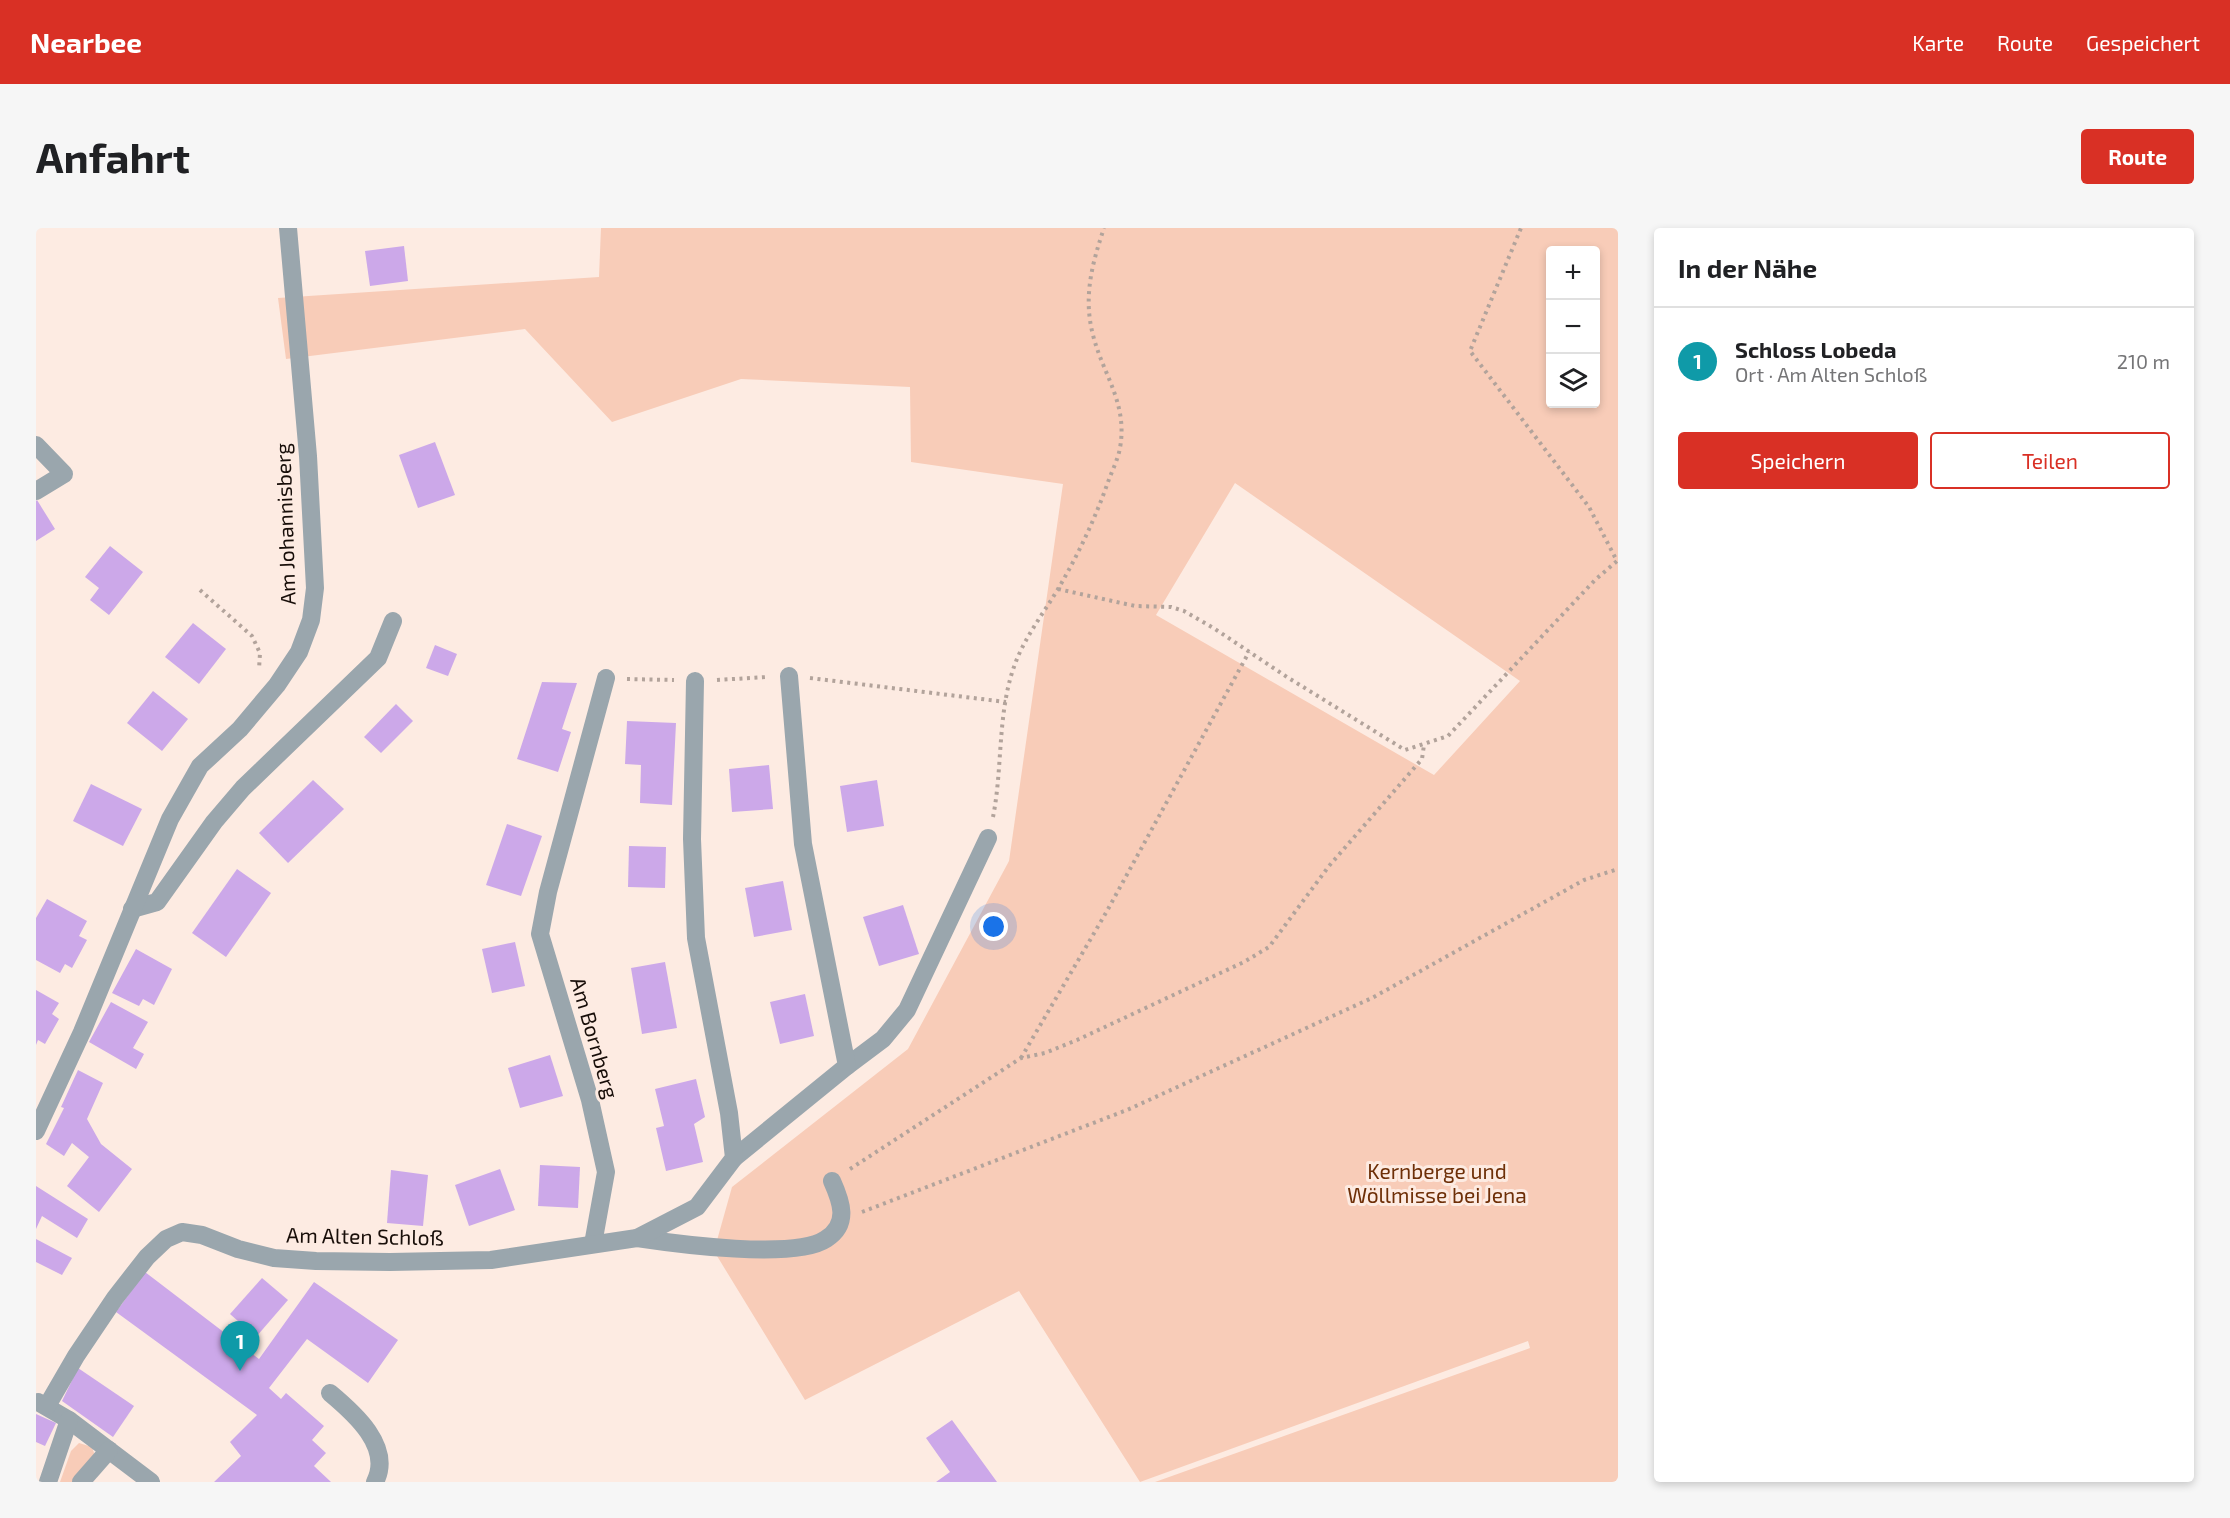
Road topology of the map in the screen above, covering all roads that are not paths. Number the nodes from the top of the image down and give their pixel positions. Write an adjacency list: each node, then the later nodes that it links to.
1 (288, 228): 9 (street, Am Johannisberg)
2 (36, 445): 3 (street)
3 (36, 491)
4 (393, 621): 9 (street)
5 (789, 676): 10 (street)
6 (606, 678): 15 (street, Am Bornberg)
7 (695, 681): 12 (street)
8 (988, 838): 10 (street)
9 (132, 909): 11 (street, Am Johannisberg)
10 (847, 1066): 12 (street)
11 (36, 1131)
12 (734, 1158): 14 (street)
13 (832, 1181): 14 (street)
14 (637, 1238): 15 (street)
15 (593, 1244): 17 (street, Am Alten Schloß)
16 (330, 1393): 23 (street)
17 (41, 1403): 18 (street)
18 (69, 1420): 19 (street); 20 (street)
19 (110, 1450): 21 (street); 22 (street)
20 (48, 1482)
21 (81, 1482)
22 (151, 1482)
23 (375, 1482)

